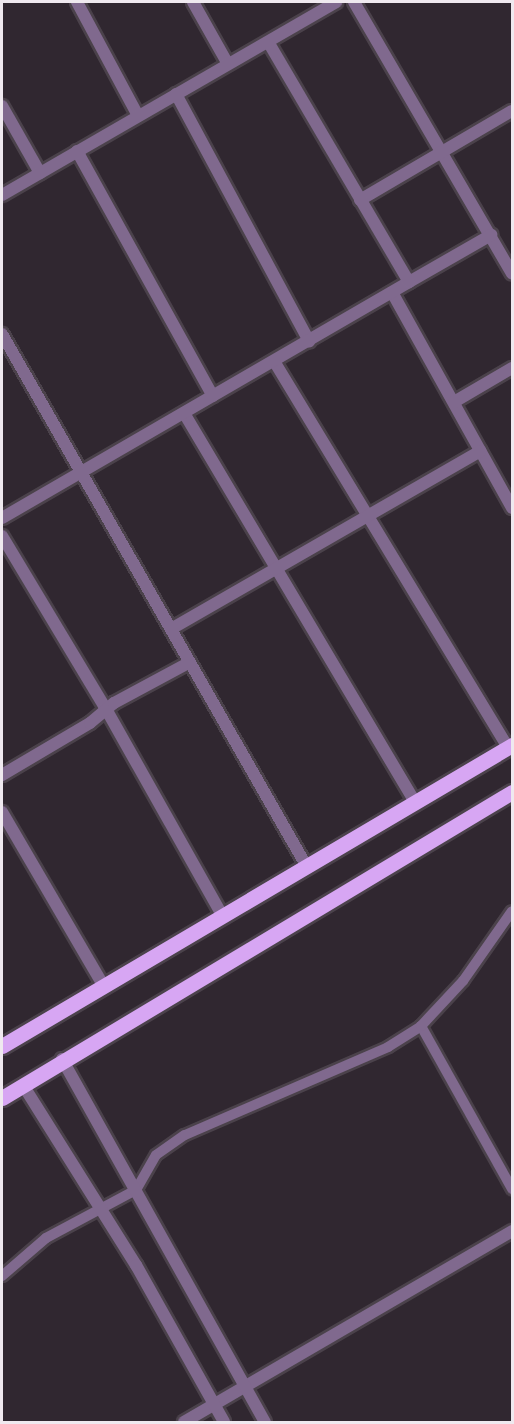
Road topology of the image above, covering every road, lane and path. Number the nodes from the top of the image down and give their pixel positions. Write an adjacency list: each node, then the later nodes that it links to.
1 (76, 2): 10 (street)
2 (193, 2): 6 (street)
3 (336, 2): 5 (street)
4 (354, 2): 12 (street)
5 (268, 42): 6 (street); 15 (street)
6 (228, 64): 7 (street)
7 (176, 94): 10 (street); 21 (street)
8 (2, 106): 13 (street)
9 (513, 111): 12 (street)
10 (138, 116): 11 (street)
11 (77, 151): 13 (street); 24 (street)
12 (442, 152): 15 (street); 16 (street)
13 (40, 173): 14 (street)
14 (2, 195)
15 (360, 200): 18 (street)
16 (491, 235): 17 (street); 18 (street)
17 (513, 273)
18 (409, 282): 19 (street)
19 (393, 294): 21 (street); 25 (street)
20 (2, 334): 28 (street)
21 (309, 341): 22 (street)
22 (274, 361): 24 (street); 30 (street)
23 (513, 368): 25 (street)
24 (213, 396): 26 (street)
25 (454, 402): 27 (street)
26 (184, 413): 28 (street); 33 (street)
27 (481, 451): 29 (street); 30 (street)
28 (81, 472): 31 (street); 34 (street)
29 (513, 508)
30 (369, 516): 33 (street); 37 (street)
31 (2, 518)
32 (2, 536): 36 (street)
33 (277, 568): 34 (street); 40 (street)
34 (171, 629): 35 (street)
35 (190, 662): 36 (street); 42 (street)
36 (106, 709): 38 (street); 44 (street)
37 (511, 746): 40 (main road)
38 (2, 775)
39 (513, 792): 48 (main road)
40 (415, 802): 42 (main road)
41 (2, 812): 45 (street)
42 (307, 867): 44 (main road)
43 (513, 911): 46 (lane)
44 (222, 915): 45 (main road)
45 (103, 985): 47 (main road)
46 (421, 1026): 51 (lane); 52 (lane)
47 (3, 1043)
48 (62, 1059): 49 (main road); 52 (street)
49 (23, 1084): 50 (main road); 53 (street)
50 (2, 1098)
51 (513, 1189)
52 (136, 1190): 53 (lane); 56 (street)
53 (101, 1210): 55 (lane); 57 (street)
54 (513, 1231): 56 (street)
55 (2, 1276)
56 (245, 1387): 57 (street); 60 (street)
57 (214, 1405): 58 (street); 59 (street)
58 (184, 1422)
59 (224, 1422)
60 (265, 1422)

